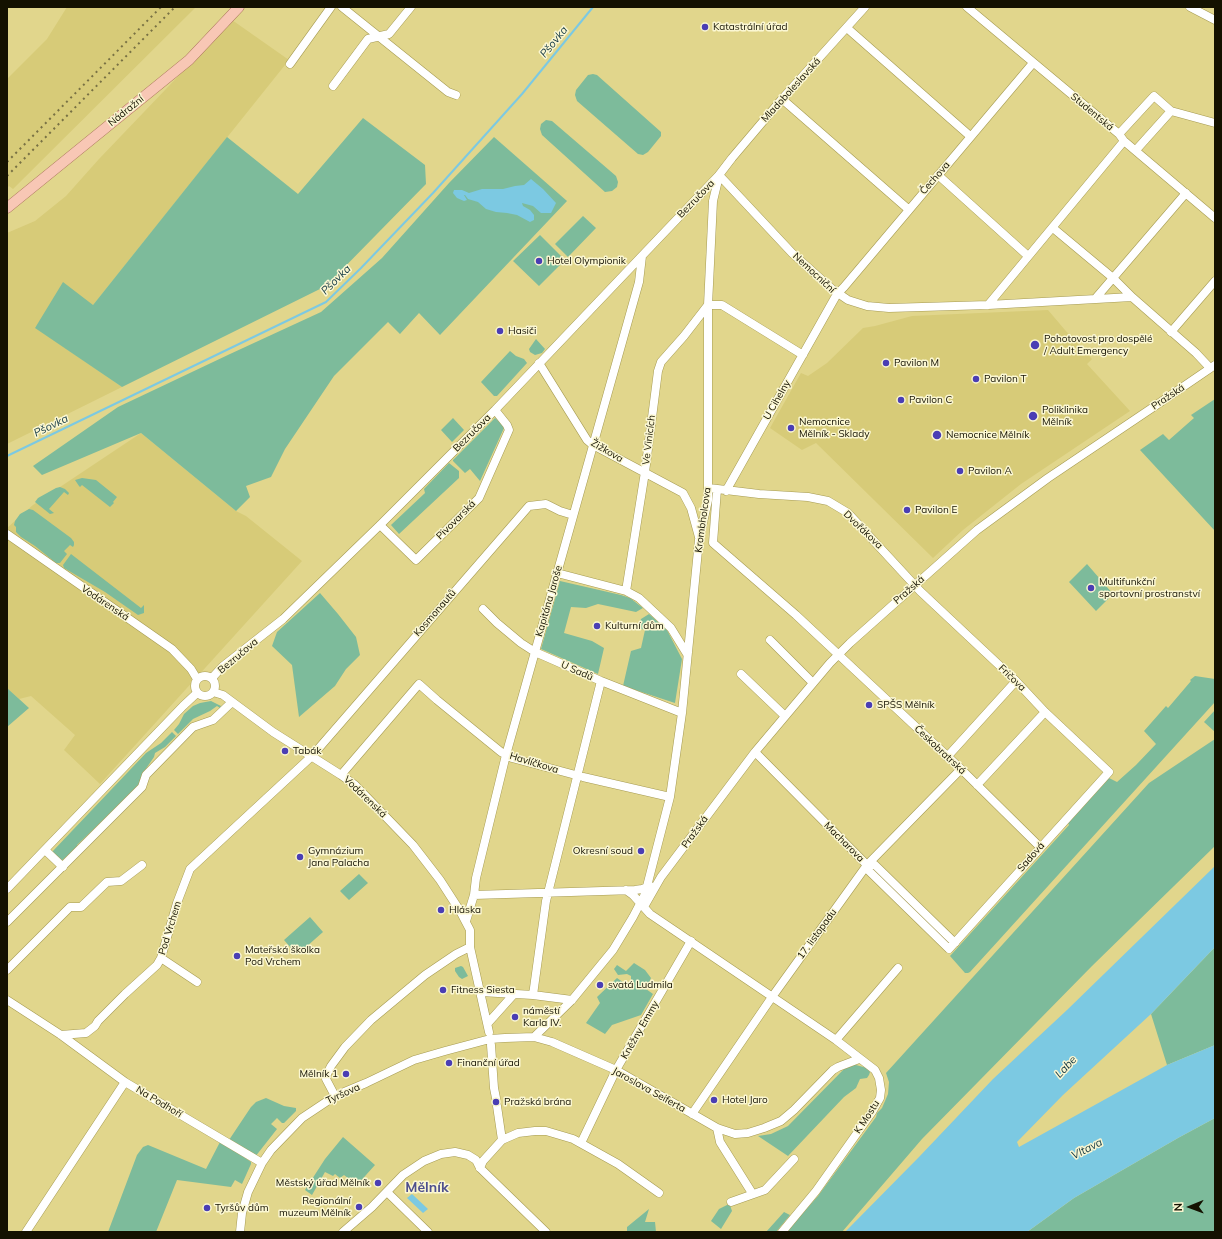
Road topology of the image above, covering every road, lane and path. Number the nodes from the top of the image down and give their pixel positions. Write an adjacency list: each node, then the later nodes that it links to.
1 (239, 7): 25 (main road, Nádražní)
2 (331, 7): 12 (street)
3 (342, 7): 10 (street)
4 (411, 7): 10 (street)
5 (865, 7): 9 (street, Mladoboleslavská)
6 (967, 7): 11 (street, Studentská)
7 (1190, 7): 8 (street)
8 (1215, 20)
9 (846, 28): 15 (street, Mladoboleslavská); 19 (street)
10 (378, 37): 13 (street); 14 (street)
11 (1033, 63): 18 (street, Studentská); 19 (street, Čechova)
12 (290, 64)
13 (333, 86)
14 (456, 95)
15 (782, 99): 22 (street, Mladoboleslavská); 26 (street)
16 (1171, 111): 17 (street); 18 (street); 21 (street)
17 (1215, 123)
18 (1119, 134): 20 (street, Studentská)
19 (970, 136): 23 (street, Čechova)
20 (1124, 141): 21 (street, Studentská); 28 (street)
21 (1136, 150): 24 (street, Studentská)
22 (719, 175): 29 (street, Bezručova); 33 (street, Nemocniční); 36 (street, Krombholcova)
23 (938, 175): 26 (street, Čechova); 30 (street)
24 (1186, 194): 27 (street, Studentská); 31 (street)
25 (7, 208)
26 (908, 209): 33 (street, Čechova)
27 (1215, 218)
28 (1053, 228): 30 (street); 31 (street)
29 (642, 256): 40 (street, Bezručova); 43 (street, Kapitána Jaroše)
30 (1028, 256): 37 (street)
31 (1113, 278): 34 (street); 35 (street)
32 (1215, 281): 38 (street)
33 (837, 294): 37 (street, Nemocniční); 39 (street, U Cihelny)
34 (1132, 297): 35 (street, Nemocniční); 38 (street)
35 (1095, 299): 37 (street, Nemocniční)
36 (708, 305): 39 (street); 44 (street, Ve Vinicích); 45 (street, Krombholcova)
37 (988, 305)
38 (1171, 332): 41 (street)
39 (802, 355): 45 (street, U Cihelny)
40 (539, 364): 42 (street, Bezručova); 43 (street, Žižkova)
41 (1213, 366): 51 (street, Pražská)
42 (495, 410): 47 (street, Bezručova); 47 (street, Pivovarská)
43 (593, 446): 44 (street, Žižkova); 46 (street, Kapitána Jaroše)
44 (645, 472): 49 (street, Žižkova); 52 (street, Ve Vinicích)
45 (717, 489): 49 (street, Krombholcova); 51 (street, Dvořákova); 57 (street, Českobratrská)
46 (573, 515): 50 (street, Kapitána Jaroše); 72 (street, Kosmonautů)
47 (380, 525): 59 (street, Bezručova)
48 (7, 534): 60 (street, Vodárenská)
49 (699, 540): 56 (street, Krombholcova)
50 (557, 573): 52 (street); 55 (street, Kapitána Jaroše)
51 (914, 585): 57 (street, Pražská); 62 (street, Fričova)
52 (626, 591): 56 (street)
53 (483, 609): 55 (street, U Sadů)
54 (770, 640): 63 (street)
55 (535, 652): 61 (street, U Sadů); 71 (street, Kapitána Jaroše)
56 (688, 652): 68 (street, Krombholcova)
57 (838, 655): 63 (street, Pražská); 73 (street, Českobratrská)
58 (741, 674): 69 (street)
59 (212, 678): 60 (street, Bezručova); 64 (street, Bezručova)
60 (197, 679): 65 (street)
61 (601, 681): 68 (street, U Sadů); 77 (street)
62 (1016, 681): 67 (street, Fričova); 73 (street)
63 (813, 683): 69 (street, Pražská)
64 (213, 692): 65 (street); 66 (street, Vodárenská)
65 (197, 693): 81 (street)
66 (232, 702): 72 (street, Vodárenská); 85 (street)
67 (1045, 712): 75 (street, Fričova); 78 (street)
68 (682, 713): 79 (street, Krombholcova)
69 (785, 716): 70 (street, Pražská)
70 (755, 752): 84 (street, Macharova); 86 (street, Pražská)
71 (506, 755): 76 (street, Havlíčkova); 77 (street, Havlíčkova); 92 (street, Kapitána Jaroše)
72 (312, 756): 76 (street, Vodárenská); 99 (street, Pod Vrchem)
73 (947, 757): 74 (street, Českobratrská)
74 (961, 769): 78 (street, Českobratrská); 84 (street, 17. listopadu)
75 (1109, 772): 80 (street, Sadová)
76 (341, 775): 94 (street, Vodárenská)
77 (577, 775): 79 (street, Havlíčkova); 91 (street)
78 (977, 785): 80 (street, Českobratrská)
79 (670, 798): 82 (street, Krombholcova)
80 (1040, 847): 97 (street, Sadová)
81 (45, 850): 85 (street); 89 (street)
82 (652, 862): 86 (street); 88 (street, Krombholcova)
83 (142, 865): 101 (street)
84 (867, 865): 97 (street, Macharova); 97 (street, Sadová); 106 (street, 17. listopadu)
85 (63, 867): 95 (street)
86 (667, 870): 87 (street, Pražská)
87 (661, 877): 88 (street, Pražská); 93 (street, Pražská)
88 (647, 888): 90 (street); 93 (street, Pražská)
89 (7, 890)
90 (626, 890): 91 (street); 93 (street)
91 (548, 892): 92 (street); 105 (street)
92 (474, 895): 94 (street, Kapitána Jaroše)
93 (638, 907): 96 (street, K Mostu); 108 (street, Pražská)
94 (466, 921): 98 (street, Kapitána Jaroše)
95 (7, 922)
96 (691, 941): 106 (street, K Mostu); 115 (street, Kněžny Emmy)
97 (955, 943)
98 (470, 947): 103 (street); 117 (street)
99 (161, 958): 102 (street); 110 (street, Pod Vrchem)
100 (898, 968): 113 (street)
101 (7, 970)
102 (197, 982)
103 (481, 992): 104 (street); 109 (street)
104 (514, 994): 105 (street); 109 (street)
105 (533, 995): 108 (street)
106 (772, 997): 113 (street, K Mostu); 118 (street, 17. listopadu)
107 (7, 1000): 110 (street)
108 (572, 1000): 111 (street, Pražská)
109 (488, 1023): 112 (street)
110 (61, 1035): 116 (street, Na Podhoří)
111 (534, 1037): 112 (street); 115 (street, Jaroslava Seiferta)
112 (490, 1039): 117 (street, Tyršova); 120 (street)
113 (836, 1040): 114 (street, K Mostu)
114 (859, 1060): 119 (street, Jaroslava Seiferta); 134 (street, K Mostu)
115 (616, 1070): 118 (street, Jaroslava Seiferta); 121 (street, Kněžny Emmy)
116 (125, 1082): 123 (street, Na Podhoří); 129 (street)
117 (335, 1096): 123 (street, Tyršova)
118 (692, 1114): 119 (street, Jaroslava Seiferta)
119 (717, 1128): 127 (street)
120 (502, 1140): 121 (street); 124 (street)
121 (580, 1142): 126 (street)
122 (794, 1159): 127 (street)
123 (262, 1163): 130 (street, Tyršova)
124 (480, 1168): 125 (street); 133 (street)
125 (387, 1192): 131 (street); 132 (street)
126 (659, 1193)
127 (752, 1193): 128 (street)
128 (731, 1202)
129 (26, 1232)
130 (240, 1232)
131 (343, 1232)
132 (427, 1232)
133 (546, 1232)
134 (782, 1232)

